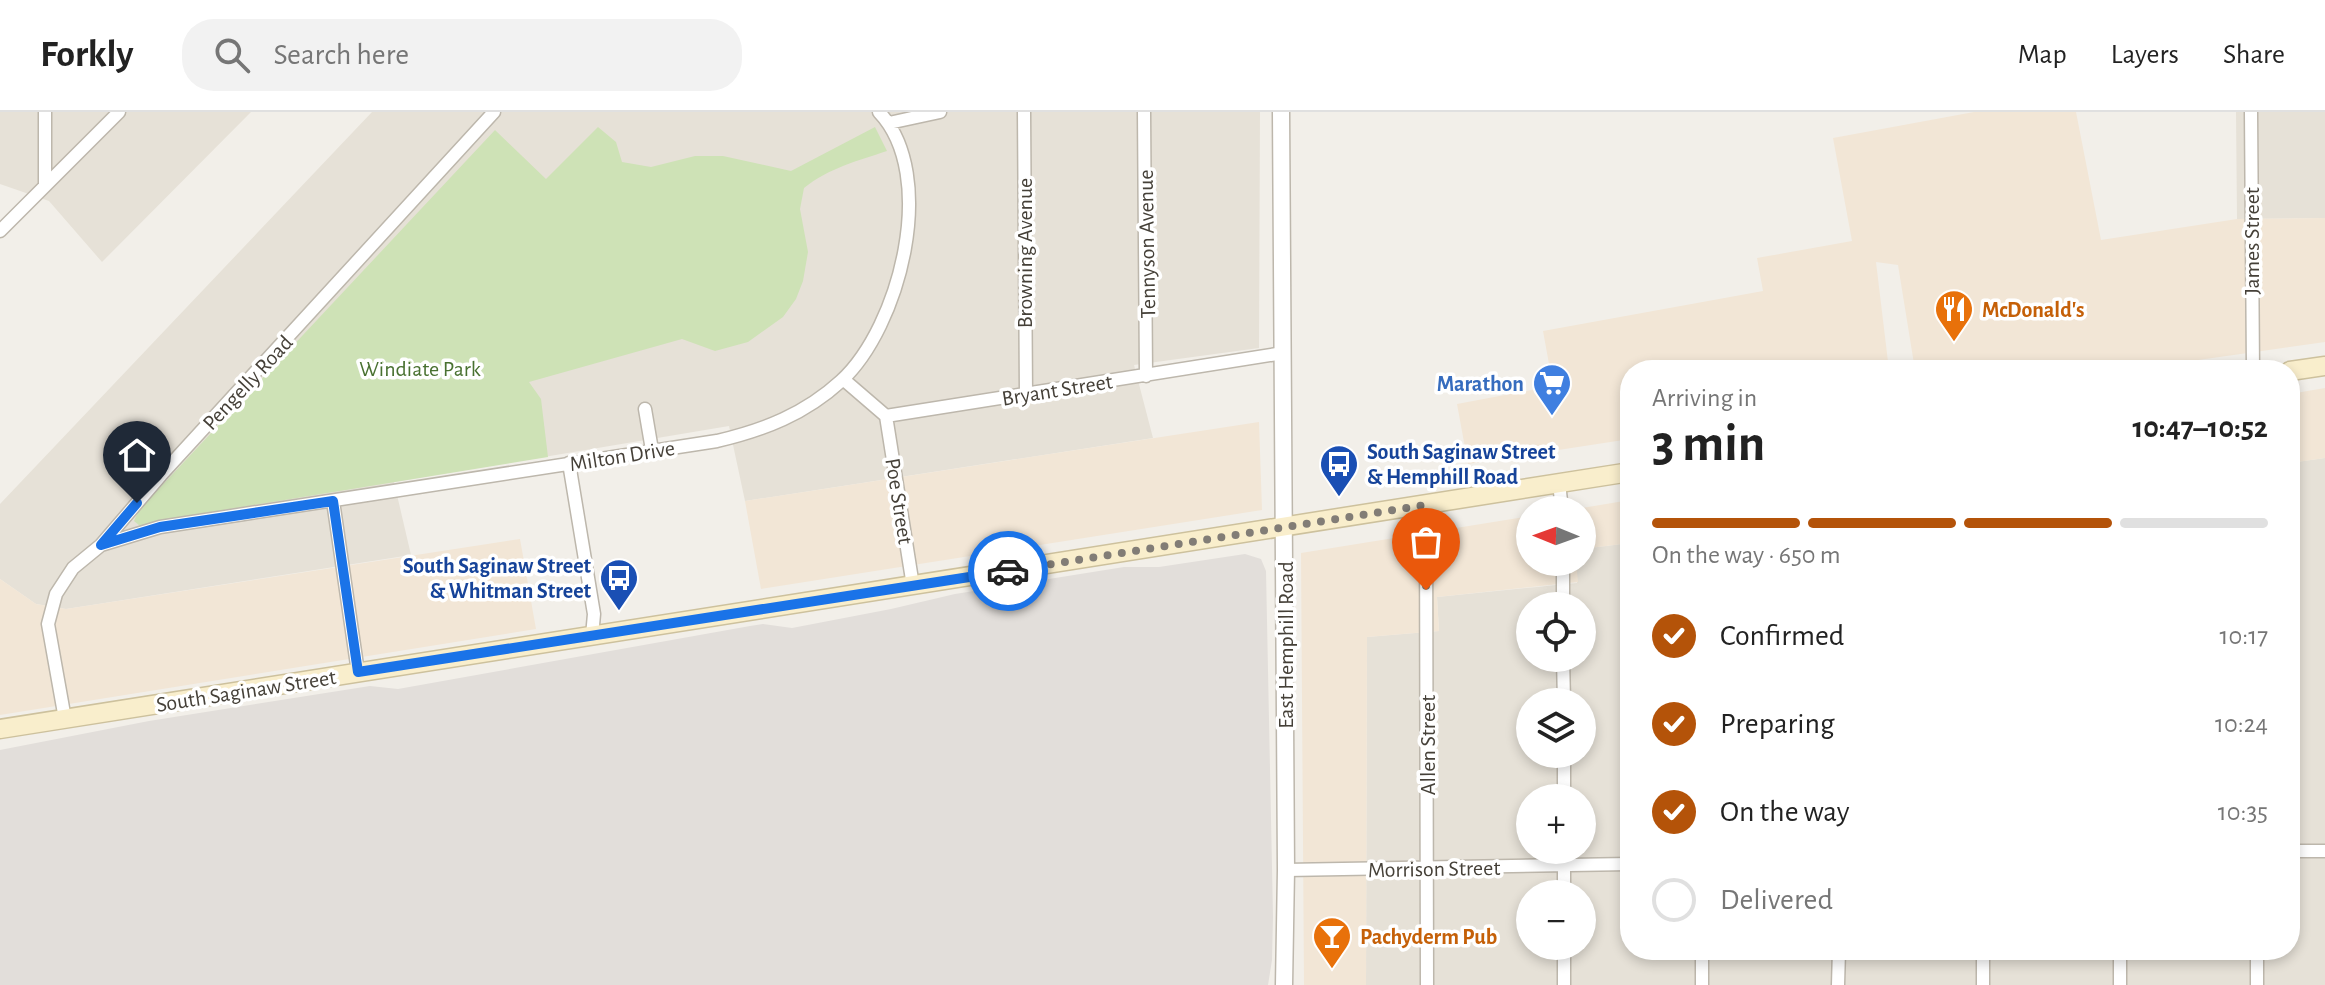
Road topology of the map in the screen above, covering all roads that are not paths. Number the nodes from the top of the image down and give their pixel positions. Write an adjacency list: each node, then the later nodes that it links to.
1 (45, 112): 11 (street)
2 (119, 112): 11 (street)
3 (494, 112): 30 (street, Pengelly Road)
4 (879, 112): 10 (street, Milton Drive)
5 (940, 112): 10 (street)
6 (1024, 112): 19 (street, Browning Avenue)
7 (1144, 112): 17 (street, Tennyson Avenue)
8 (1281, 112): 13 (street, East Hemphill Road)
9 (2251, 112): 14 (street, James Street)
10 (889, 123): 18 (street, Milton Drive)
11 (45, 185): 12 (street)
12 (0, 231)
13 (1283, 353): 17 (street, Bryant Street); 29 (street, East Hemphill Road)
14 (2253, 360)
15 (2325, 366): 16 (main road)
16 (2300, 370)
17 (1146, 376): 19 (street, Bryant Street)
18 (843, 379): 21 (street); 22 (street, Milton Drive)
19 (1026, 394): 21 (street, Bryant Street)
20 (645, 409): 22 (street)
21 (886, 416): 31 (street, Poe Street)
22 (652, 450): 23 (street, Milton Drive)
23 (569, 463): 27 (street, Milton Drive); 32 (street)
24 (1620, 474): 25 (main road, South Saginaw Street)
25 (1559, 483): 26 (street); 28 (main road, South Saginaw Street)
26 (1560, 496)
27 (333, 501): 30 (street, Milton Drive); 33 (street)
28 (1426, 505): 29 (main road, South Saginaw Street); 40 (street, Allen Street)
29 (1284, 528): 31 (main road, South Saginaw Street); 41 (street, East Hemphill Road)
30 (101, 545): 34 (street, Pengelly Road)
31 (913, 586): 32 (main road, South Saginaw Street)
32 (592, 636): 33 (main road, South Saginaw Street)
33 (358, 672): 34 (main road, South Saginaw Street)
34 (65, 719): 35 (main road, South Saginaw Street)
35 (0, 729)
36 (2300, 851): 37 (street)
37 (2325, 851)
38 (1620, 864): 39 (street, Morrison Street)
39 (1564, 865): 40 (street, Morrison Street); 42 (street)
40 (1427, 868): 41 (street, Morrison Street); 50 (street, Allen Street)
41 (1286, 870): 49 (street, East Hemphill Road)
42 (1564, 880)
43 (1564, 960): 51 (street)
44 (1702, 960): 52 (street)
45 (1839, 960): 53 (street)
46 (1983, 960): 54 (street)
47 (2120, 960): 55 (street)
48 (2257, 960): 56 (street)
49 (1284, 985)
50 (1427, 985)
51 (1564, 985)
52 (1702, 985)
53 (1838, 985)
54 (1983, 985)
55 (2120, 985)
56 (2257, 985)

